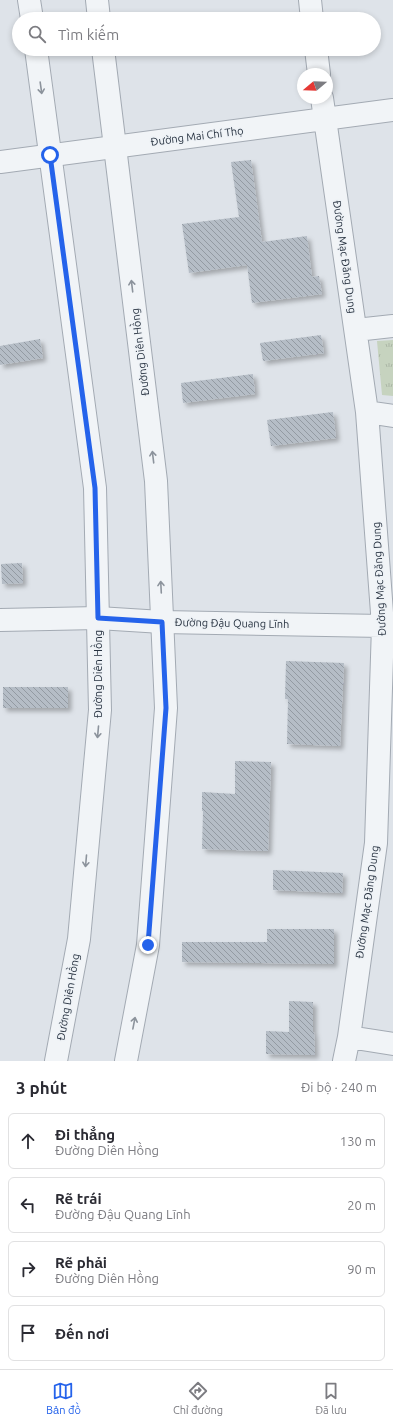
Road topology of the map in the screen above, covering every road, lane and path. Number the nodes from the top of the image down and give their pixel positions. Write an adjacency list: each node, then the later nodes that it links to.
1 (29, 0): 4 (street)
2 (97, 0): 5 (street)
3 (310, 0): 6 (street)
4 (31, 12)
5 (99, 12)
6 (311, 12)
7 (37, 56): 14 (street, Đường Diên Hồng, one-way to 14)
8 (104, 56): 13 (street, Đường Diên Hồng)
9 (317, 56): 10 (street)
10 (318, 68)
11 (324, 109): 12 (street, Đường Mai Chí Thọ); 13 (street, Đường Mai Chí Thọ); 17 (street, Đường Mạc Đăng Dung)
12 (393, 110)
13 (115, 147): 14 (street, Đường Mai Chí Thọ); 22 (street, Đường Diên Hồng, one-way to 13)
14 (50, 155): 15 (street, Đường Mai Chí Thọ); 20 (street, Đường Diên Hồng)
15 (0, 162)
16 (393, 326): 17 (street)
17 (356, 330): 18 (street, Đường Mạc Đăng Dung)
18 (367, 412): 19 (street); 23 (street, Đường Mạc Đăng Dung)
19 (393, 416)
20 (98, 618): 21 (street, Đường Đậu Quang Lĩnh); 22 (street, Đường Đậu Quang Lĩnh); 27 (street, Đường Diên Hồng, one-way to 27)
21 (0, 620)
22 (162, 622): 23 (street, Đường Đậu Quang Lĩnh); 28 (street, Đường Diên Hồng, one-way to 22)
23 (388, 627): 24 (street, Đường Mạc Đăng Dung)
24 (384, 844): 25 (street, Đường Mạc Đăng Dung)
25 (349, 1037): 26 (street); 29 (street, Đường Mạc Đăng Dung)
26 (393, 1044)
27 (56, 1061)
28 (126, 1061)
29 (344, 1061)

